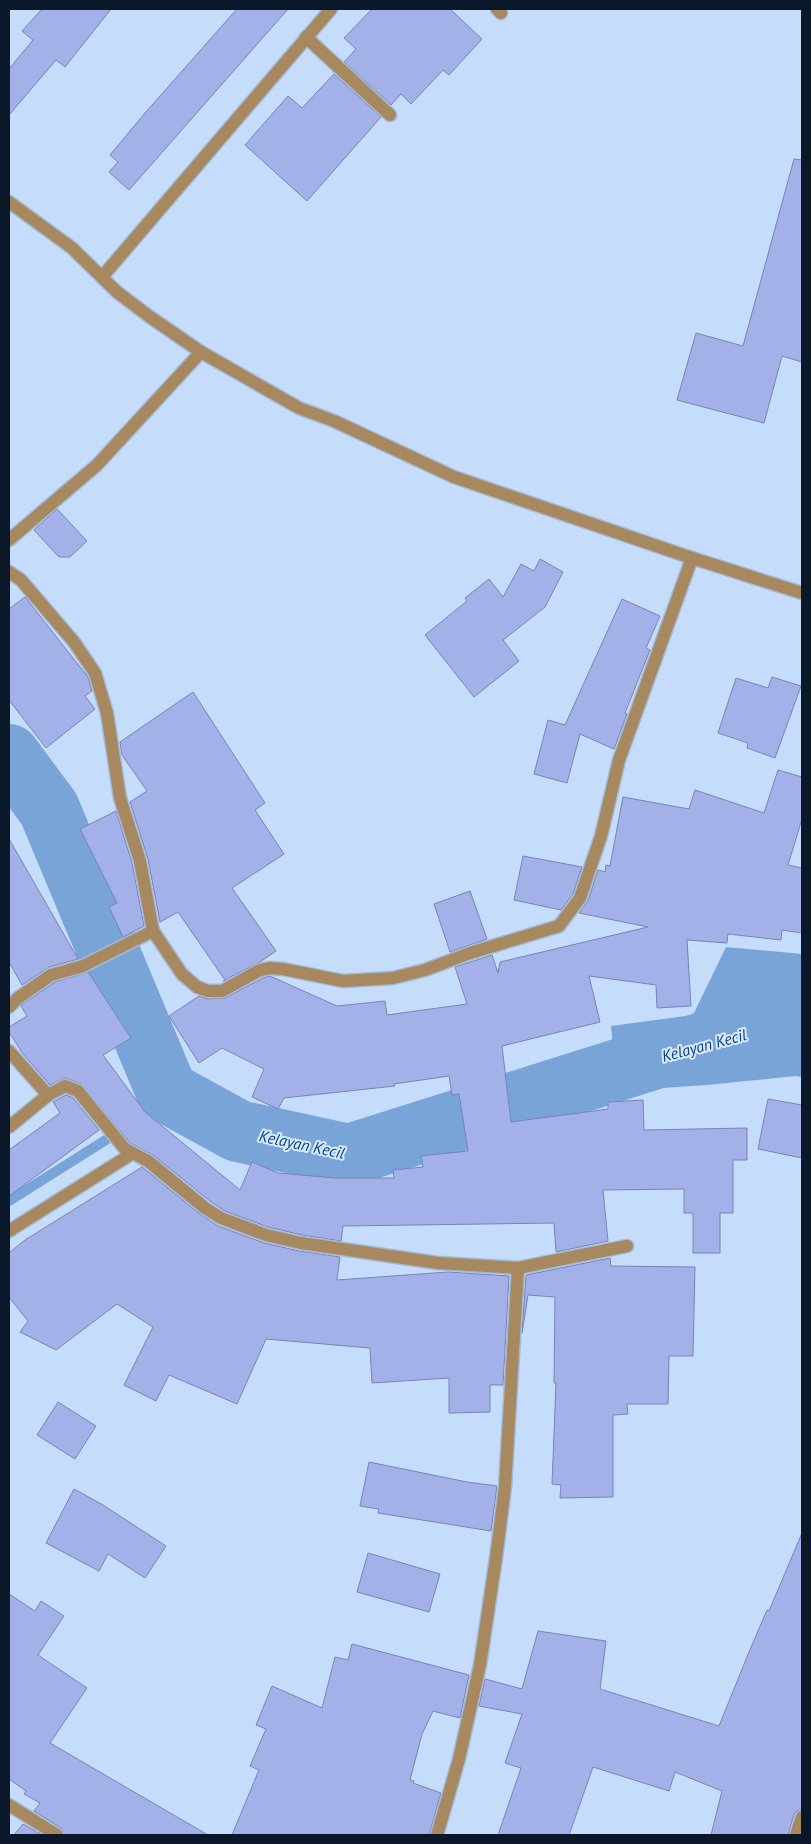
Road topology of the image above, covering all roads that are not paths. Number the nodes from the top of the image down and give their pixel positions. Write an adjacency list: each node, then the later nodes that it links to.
1 (331, 9): 2 (street)
2 (306, 37): 3 (street); 5 (street)
3 (390, 115)
4 (9, 202): 5 (street)
5 (102, 277): 6 (street)
6 (201, 352): 7 (street); 8 (street)
7 (9, 540)
8 (692, 558): 10 (street); 11 (street)
9 (9, 572): 11 (street)
10 (802, 593)
11 (153, 931): 12 (street)
12 (9, 1007)
13 (9, 1051): 14 (street)
14 (48, 1095): 15 (street); 16 (street)
15 (9, 1127)
16 (129, 1151): 17 (street); 19 (street)
17 (9, 1231)
18 (627, 1246): 19 (street)
19 (518, 1268): 23 (street)
20 (9, 1804): 22 (street)
21 (802, 1817): 24 (street)
22 (57, 1835)
23 (436, 1835)
24 (796, 1835)

